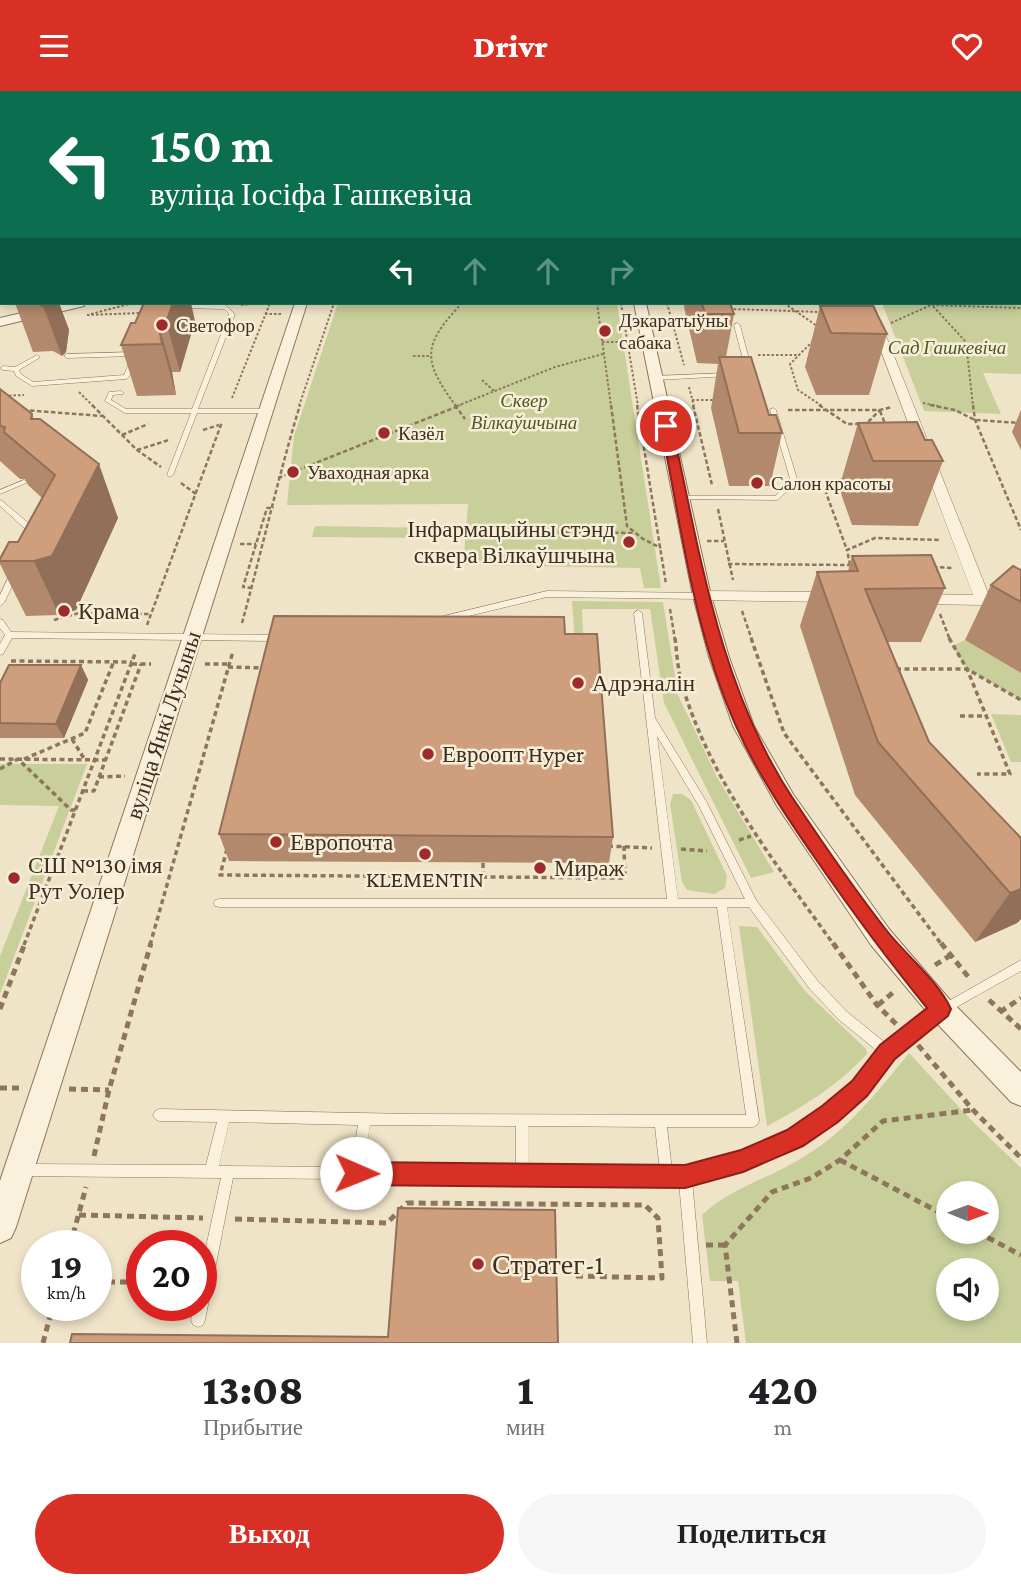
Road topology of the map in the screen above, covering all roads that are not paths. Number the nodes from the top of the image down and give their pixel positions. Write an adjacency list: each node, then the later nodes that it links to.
1 (300, 305): 15 (street, вуліца Янкі Лучыны)
2 (640, 305): 12 (street)
3 (869, 305): 28 (street)
4 (174, 307): 16 (lane)
5 (82, 309): 6 (street)
6 (0, 322)
7 (737, 325): 12 (lane)
8 (67, 356): 11 (lane)
9 (37, 357): 11 (lane)
10 (1, 366): 11 (lane)
11 (16, 369)
12 (656, 378): 20 (street)
13 (121, 393): 16 (lane)
14 (773, 410): 20 (lane)
15 (266, 411): 16 (lane); 34 (street, вуліца Янкі Лучыны)
16 (195, 412): 17 (lane)
17 (170, 475)
18 (24, 482): 19 (lane)
19 (0, 492)
20 (682, 498): 25 (street)
21 (0, 502): 22 (lane)
22 (29, 544)
23 (18, 568): 29 (lane)
24 (1021, 587): 28 (street)
25 (702, 596): 26 (street); 31 (lane); 43 (street)
26 (844, 598)
27 (898, 598): 28 (street)
28 (989, 601)
29 (0, 603)
30 (638, 613): 37 (lane)
31 (434, 621)
32 (0, 622): 33 (lane)
33 (9, 635): 34 (lane); 36 (lane)
34 (192, 637): 35 (lane); 51 (street, вуліца Янкі Лучыны)
35 (268, 638)
36 (0, 652)
37 (652, 720): 38 (lane); 40 (lane)
38 (673, 902): 39 (lane); 41 (lane)
39 (721, 902): 40 (lane); 50 (lane)
40 (752, 903): 44 (lane)
41 (219, 904)
42 (1021, 965): 43 (lane)
43 (941, 1009): 44 (lane); 45 (street)
44 (888, 1052): 57 (lane)
45 (1021, 1092)
46 (159, 1115): 47 (lane)
47 (225, 1116): 48 (lane); 52 (lane)
48 (365, 1118): 49 (lane); 54 (lane)
49 (522, 1120): 50 (lane); 55 (lane)
50 (660, 1120): 56 (lane)
51 (18, 1170): 52 (lane); 58 (street, вуліца Янкі Лучыны)
52 (211, 1172): 53 (lane)
53 (228, 1172): 54 (lane); 59 (lane)
54 (356, 1173): 55 (lane)
55 (522, 1175): 56 (lane)
56 (667, 1177): 57 (lane)
57 (685, 1177): 60 (lane)
58 (0, 1227)
59 (217, 1230)
60 (700, 1343)

